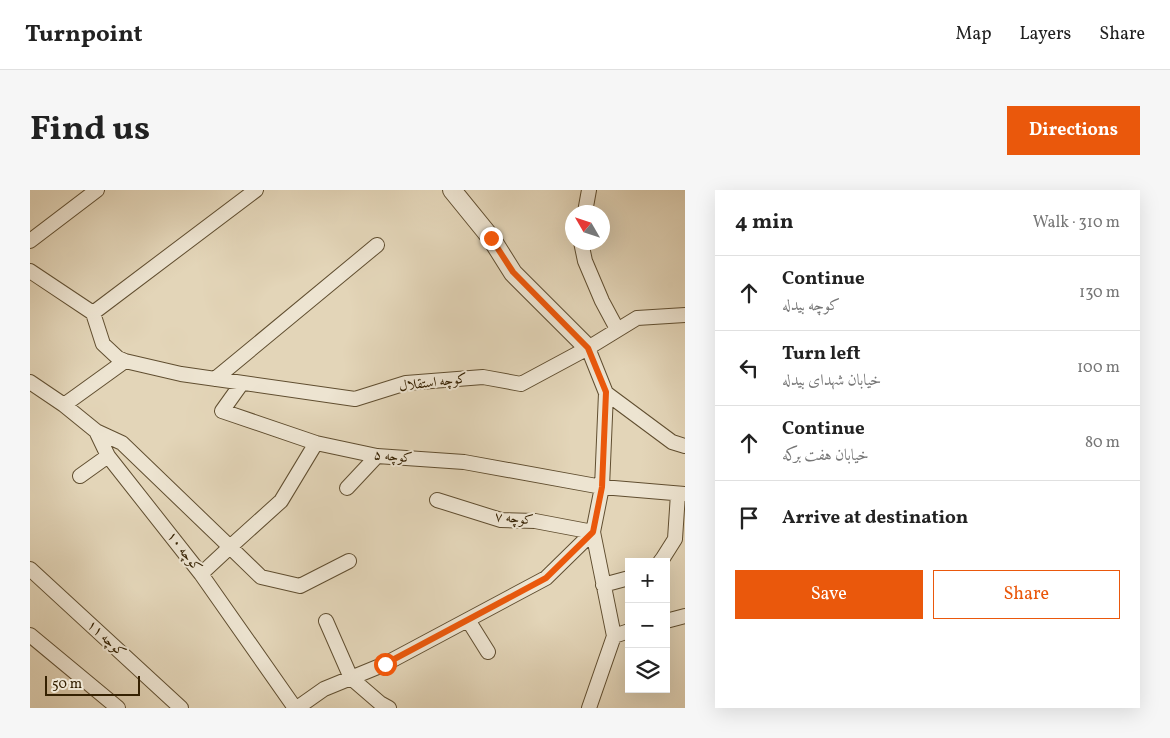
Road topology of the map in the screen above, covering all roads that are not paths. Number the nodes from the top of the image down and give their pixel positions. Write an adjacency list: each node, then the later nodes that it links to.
1 (97, 190): 6 (street)
2 (256, 190): 10 (street)
3 (452, 190): 13 (street)
4 (589, 190): 5 (street)
5 (586, 205)
6 (30, 240)
7 (377, 245): 15 (street)
8 (583, 250): 12 (street)
9 (30, 271): 10 (street)
10 (93, 313): 14 (street)
11 (685, 314): 12 (street, کوچه استقلال)
12 (618, 329): 13 (street, کوچه استقلال)
13 (588, 348): 17 (street, کوچه استقلال); 18 (street)
14 (125, 361): 15 (street, کوچه استقلال); 19 (street)
15 (215, 379): 17 (street, کوچه استقلال)
16 (30, 382): 19 (street, کوچه ۱۰)
17 (242, 383): 21 (street, کوچه ۵)
18 (606, 392): 22 (street); 26 (street)
19 (64, 405): 20 (street, کوچه ۱۰)
20 (96, 431): 23 (street, کوچه ۱۰); 31 (street)
21 (316, 443): 24 (street, کوچه ۵); 31 (street)
22 (685, 446)
23 (108, 456): 25 (street); 35 (street, کوچه ۱۰)
24 (377, 456): 26 (street, کوچه ۵); 27 (street)
25 (80, 476)
26 (602, 487): 28 (street, کوچه ۵); 30 (street)
27 (347, 488)
28 (681, 494): 32 (street)
29 (438, 500): 30 (street, کوچه ۷)
30 (593, 532): 37 (street); 39 (street)
31 (230, 547): 33 (street); 35 (street)
32 (663, 558)
33 (349, 561)
34 (30, 569): 49 (street, کوچه ۱۱)
35 (201, 574): 47 (street, کوچه ۱۰)
36 (625, 579): 37 (street)
37 (603, 585): 44 (street)
38 (685, 616): 40 (street)
39 (468, 620): 45 (street); 46 (street)
40 (670, 620)
41 (326, 621): 46 (street)
42 (625, 633): 44 (street)
43 (30, 635): 48 (street)
44 (614, 636): 51 (street)
45 (488, 652)
46 (351, 678): 47 (street); 50 (street)
47 (300, 707)
48 (118, 708)
49 (181, 708)
50 (389, 708)
51 (589, 708)

